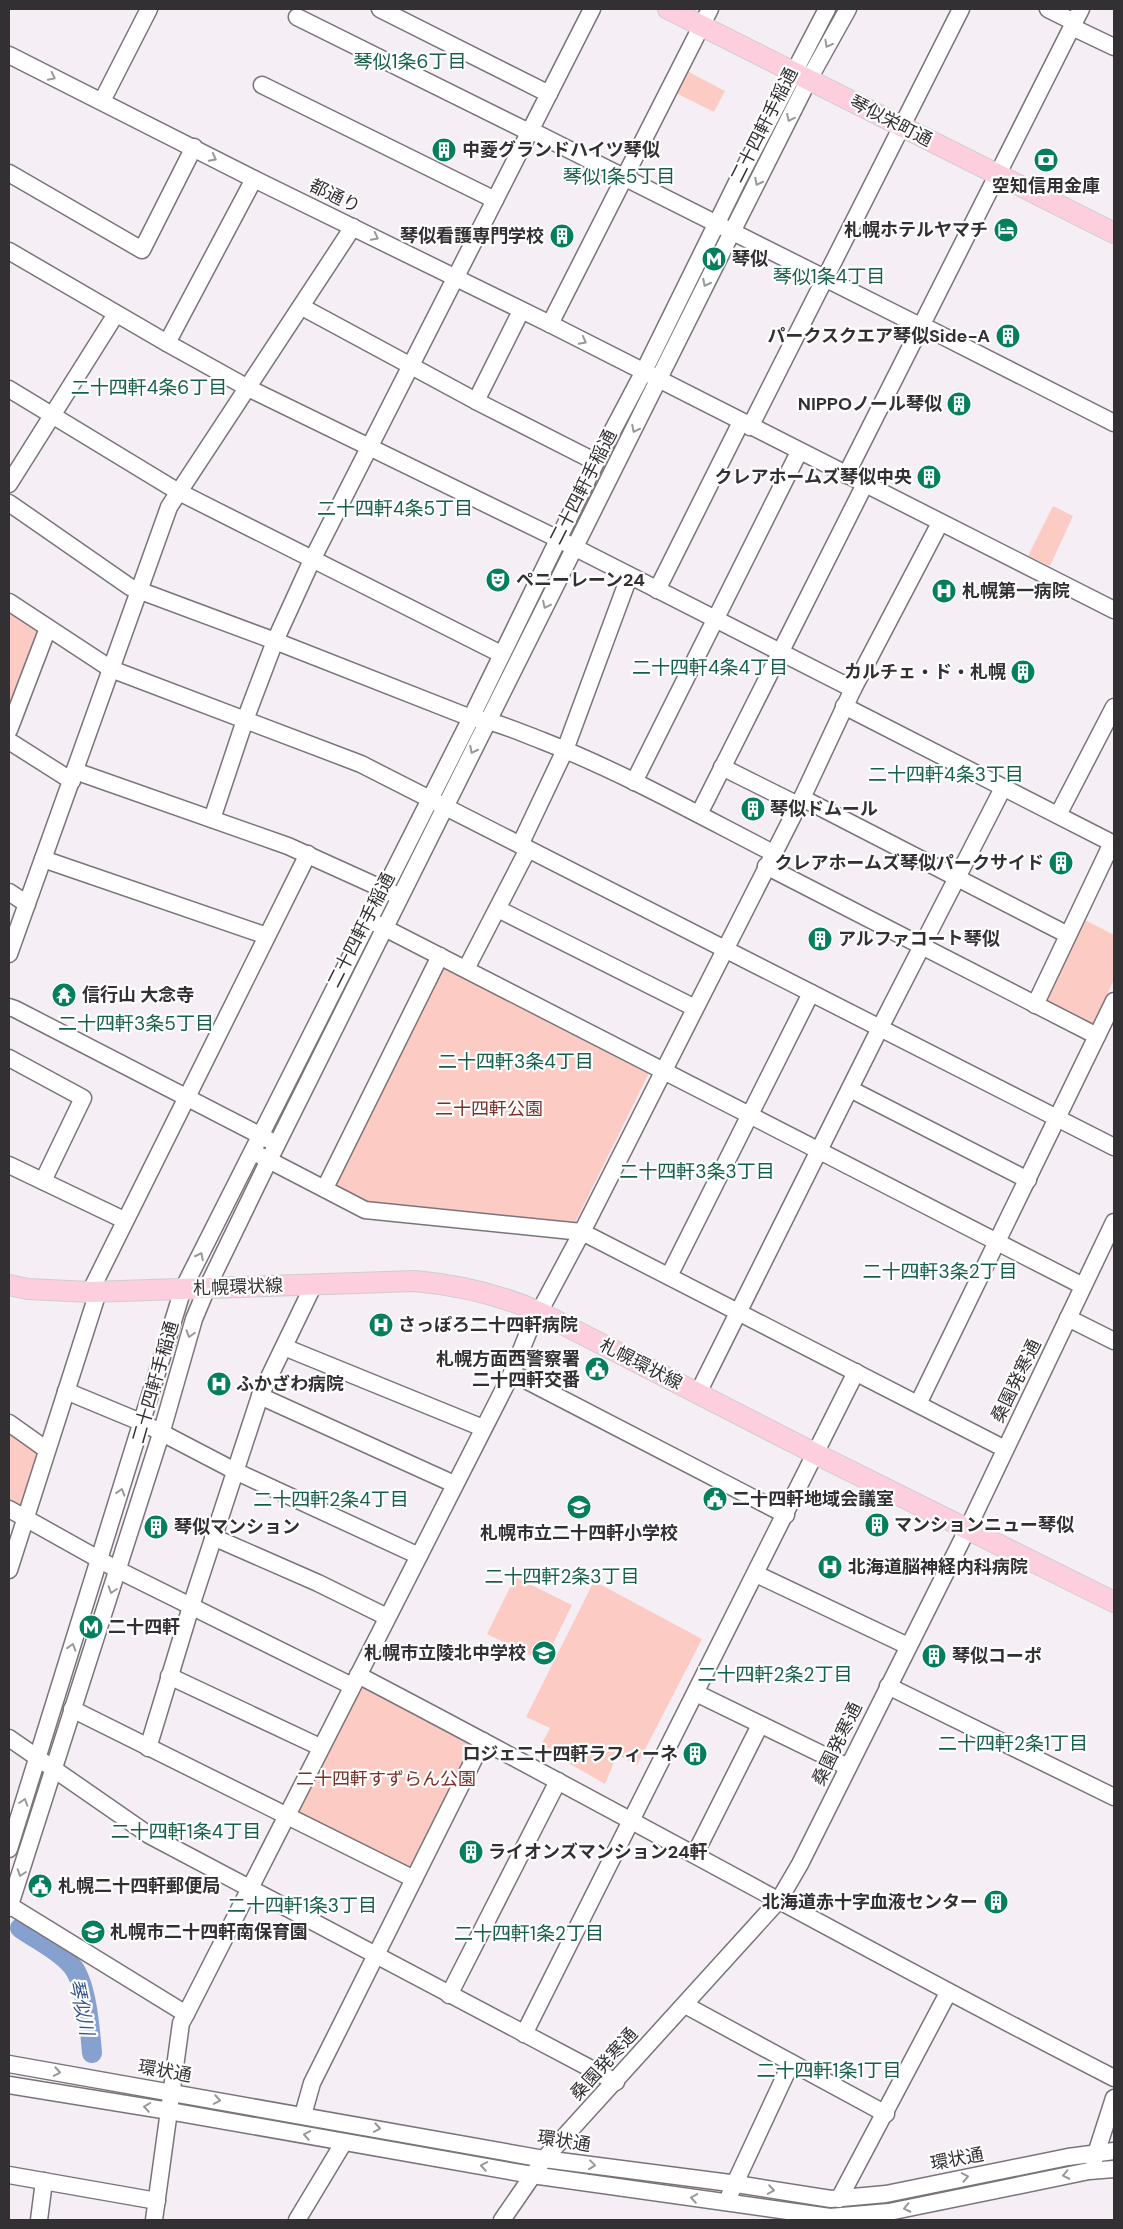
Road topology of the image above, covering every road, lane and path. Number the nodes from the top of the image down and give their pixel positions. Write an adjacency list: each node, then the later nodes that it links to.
1 (149, 9): 17 (street)
2 (380, 9): 16 (street)
3 (592, 9): 16 (street)
4 (668, 9): 10 (main road, 琴似栄町通)
5 (827, 9): 14 (street, 二十四軒手稲通)
6 (848, 9): 14 (street, 二十四軒手稲通, one-way to 14)
7 (961, 9): 18 (street)
8 (1048, 9): 11 (street)
9 (297, 17): 19 (street)
10 (706, 17): 14 (main road, 琴似栄町通); 23 (street)
11 (1076, 19): 12 (street); 22 (street)
12 (1114, 47)
13 (9, 55): 17 (street, 都通り, one-way to 17)
14 (802, 76): 18 (main road, 琴似栄町通); 26 (street, 二十四軒手稲通); 28 (street, 二十四軒手稲通, one-way to 28)
15 (262, 85): 25 (street)
16 (549, 94): 19 (street)
17 (102, 101): 20 (street, 都通り)
18 (902, 126): 22 (main road, 琴似栄町通); 32 (street)
19 (530, 131): 23 (street); 25 (street)
20 (194, 147): 21 (street); 24 (street, 都通り, one-way to 24)
21 (9, 173)
22 (998, 174): 29 (main road, 琴似栄町通); 37 (street)
23 (625, 177): 26 (street); 36 (street)
24 (254, 179): 27 (street, 都通り); 38 (street)
25 (495, 200): 31 (street)
26 (717, 224): 28 (street); 40 (street, 二十四軒手稲通)
27 (353, 227): 31 (street, 都通り, one-way to 31); 33 (street)
28 (732, 232): 32 (street); 40 (street, 二十四軒手稲通, one-way to 40)
29 (1114, 233)
30 (9, 251): 35 (street)
31 (456, 278): 34 (street, 都通り); 39 (street)
32 (824, 280): 37 (street); 46 (street)
33 (302, 307): 39 (street); 41 (street)
34 (521, 311): 36 (street, 都通り); 43 (street)
35 (116, 314): 38 (street); 44 (street)
36 (550, 324): 40 (street, 都通り, one-way to 40)
37 (920, 326): 45 (street); 50 (street)
38 (167, 343): 41 (street)
39 (411, 366): 43 (street); 47 (street)
40 (651, 376): 46 (street, 都通り); 49 (street, 二十四軒手稲通); 57 (street, 二十四軒手稲通, one-way to 57)
41 (248, 388): 47 (street); 53 (street)
42 (9, 389): 44 (street)
43 (476, 401): 49 (street)
44 (52, 415): 51 (street); 53 (street)
45 (1114, 423)
46 (746, 425): 48 (street, 都通り); 61 (street)
47 (370, 448): 56 (street); 58 (street)
48 (800, 452): 50 (street, 都通り); 64 (street)
49 (596, 462): 56 (street, 二十四軒手稲通)
50 (846, 474): 52 (street, 都通り)
51 (9, 484)
52 (865, 484): 55 (street, 都通り); 67 (street)
53 (178, 491): 58 (street); 60 (street)
54 (9, 503): 60 (street)
55 (940, 523): 63 (street, 都通り); 70 (street)
56 (558, 539): 57 (street); 68 (street, 二十四軒手稲通)
57 (574, 548): 59 (street); 75 (street, 二十四軒手稲通, one-way to 75)
58 (312, 560): 66 (street); 68 (street)
59 (629, 577): 61 (street); 78 (street)
60 (140, 590): 66 (street); 69 (street)
61 (657, 590): 64 (street)
62 (9, 602): 65 (street)
63 (1114, 610)
64 (716, 620): 67 (street); 81 (street)
65 (48, 628): 69 (street); 76 (street)
66 (274, 641): 73 (street); 74 (street)
67 (780, 651): 70 (street); 79 (street)
68 (501, 654): 73 (street, 二十四軒手稲通)
69 (111, 670): 74 (street); 80 (street)
70 (853, 689): 71 (street)
71 (844, 706): 82 (street); 84 (street)
72 (1114, 706): 87 (street)
73 (471, 718): 75 (street); 83 (street, 二十四軒手稲通)
74 (245, 720): 83 (street); 88 (street)
75 (489, 720): 78 (street); 85 (street, 二十四軒手稲通, one-way to 85)
76 (9, 730)
77 (9, 742): 80 (street)
78 (565, 750): 81 (street); 90 (street)
79 (722, 767): 84 (street); 86 (street)
80 (73, 776): 88 (street); 92 (street)
81 (634, 782): 86 (street)
82 (1003, 788): 87 (street); 94 (street)
83 (428, 800): 85 (street); 96 (street, 二十四軒手稲通)
84 (800, 802): 93 (street); 94 (street)
85 (446, 808): 90 (street); 96 (street, 二十四軒手稲通)
86 (699, 814): 93 (street)
87 (1058, 815): 89 (street)
88 (212, 819): 91 (street)
89 (1113, 844): 101 (street)
90 (524, 847): 98 (street); 104 (street)
91 (308, 854): 96 (street); 102 (street)
92 (43, 859): 97 (street); 102 (street)
93 (769, 860): 103 (street); 104 (street)
94 (956, 878): 101 (street); 103 (street)
95 (9, 892): 97 (street)
96 (392, 893): 99 (street, 二十四軒手稲通); 100 (street, 二十四軒手稲通)
97 (27, 904): 105 (street)
98 (498, 909): 107 (street); 112 (street)
99 (369, 920): 100 (street); 121 (street, 二十四軒手稲通)
100 (385, 928): 106 (street); 122 (street, 二十四軒手稲通)
101 (1068, 935): 110 (street)
102 (267, 936): 118 (street)
103 (921, 947): 110 (street); 113 (street)
104 (724, 949): 108 (street); 112 (street)
105 (9, 954)
106 (440, 956): 107 (street); 130 (street)
107 (466, 969): 116 (street)
108 (811, 993): 113 (street); 119 (street)
109 (1114, 1001): 114 (street)
110 (1035, 1005): 114 (street)
111 (9, 1007): 118 (street)
112 (695, 1008): 116 (street)
113 (880, 1028): 117 (street); 120 (street)
114 (1097, 1036): 120 (street)
115 (9, 1058): 129 (street)
116 (663, 1071): 119 (street); 133 (street)
117 (850, 1088): 124 (street); 128 (street)
118 (186, 1097): 121 (street); 131 (street)
119 (750, 1115): 124 (street); 135 (street)
120 (1058, 1118): 123 (street); 128 (street)
121 (260, 1136): 122 (street); 125 (street, 二十四軒手稲通)
122 (277, 1144): 126 (street, 二十四軒手稲通)
123 (1114, 1147)
124 (818, 1151): 134 (street); 143 (street)
125 (252, 1152): 126 (street); 140 (street, 二十四軒手稲通, one-way to 125)
126 (269, 1160): 130 (street); 139 (street, 二十四軒手稲通)
127 (9, 1165): 129 (street)
128 (1028, 1180): 134 (street)
129 (43, 1181): 131 (street)
130 (324, 1188): 133 (street)
131 (124, 1220): 141 (street)
132 (1114, 1222): 138 (street, 桑園発寒通)
133 (582, 1232): 135 (street); 142 (street)
134 (996, 1242): 138 (street); 152 (street)
135 (669, 1276): 143 (street)
136 (314, 1284): 139 (main road, 札幌環状線); 142 (main road, 札幌環状線); 146 (street)
137 (9, 1286): 141 (main road, 札幌環状線)
138 (1084, 1286): 144 (street, 桑園発寒通)
139 (207, 1288): 140 (main road, 札幌環状線); 156 (street, 二十四軒手稲通, one-way to 156)
140 (183, 1289): 141 (main road, 札幌環状線); 154 (street, 二十四軒手稲通)
141 (94, 1292): 149 (street)
142 (539, 1312): 148 (street); 150 (main road, 札幌環状線)
143 (738, 1312): 147 (street); 150 (street)
144 (1068, 1318): 145 (street); 157 (street, 桑園発寒通)
145 (1114, 1341)
146 (284, 1347): 151 (street); 155 (street)
147 (856, 1372): 152 (street); 159 (street)
148 (512, 1373): 155 (street); 163 (street)
149 (66, 1391): 154 (street); 158 (street)
150 (698, 1393): 159 (main road, 札幌環状線)
151 (260, 1396): 160 (street); 161 (street)
152 (918, 1404): 157 (street)
153 (9, 1423): 158 (street)
154 (143, 1423): 156 (street); 168 (street, 二十四軒手稲通, one-way to 154)
155 (483, 1428): 161 (street)
156 (161, 1434): 160 (street); 170 (street, 二十四軒手稲通)
157 (1005, 1449): 165 (street, 桑園発寒通)
158 (47, 1450): 164 (street)
159 (816, 1454): 163 (street); 165 (main road, 札幌環状線)
160 (235, 1471): 166 (street); 167 (street)
161 (454, 1484): 167 (street)
162 (9, 1509): 164 (street)
163 (786, 1515): 171 (street)
164 (25, 1519): 168 (street); 169 (street)
165 (967, 1530): 172 (main road, 札幌環状線); 175 (street, 桑園発寒通)
166 (213, 1537): 173 (street); 174 (street)
167 (419, 1556): 174 (street)
168 (100, 1560): 170 (street); 186 (street, 二十四軒手稲通, one-way to 168)
169 (9, 1570)
170 (118, 1570): 173 (street); 180 (street, 二十四軒手稲通, one-way to 180)
171 (756, 1574): 175 (street); 179 (street)
172 (1114, 1602)
173 (191, 1607): 176 (street); 177 (street)
174 (387, 1617): 177 (street)
175 (908, 1646): 178 (street, 桑園発寒通)
176 (169, 1676): 184 (street); 185 (street)
177 (355, 1680): 183 (street); 184 (street)
178 (888, 1686): 187 (street, 桑園発寒通); 190 (street)
179 (696, 1693): 181 (street); 192 (street)
180 (72, 1709): 185 (street); 188 (street, 二十四軒手稲通)
181 (760, 1724): 187 (street); 194 (street)
182 (9, 1738): 186 (street)
183 (483, 1741): 189 (street); 195 (street)
184 (320, 1747): 191 (street)
185 (148, 1748): 191 (street)
186 (38, 1757): 188 (street); 193 (street, 二十四軒手稲通, one-way to 186)
187 (848, 1767): 197 (street, 桑園発寒通)
188 (55, 1770): 196 (street); 198 (street, 二十四軒手稲通, one-way to 198)
189 (558, 1781): 192 (street); 201 (street)
190 (1114, 1797)
191 (287, 1815): 195 (street); 196 (street)
192 (632, 1821): 194 (street); 204 (street)
193 (9, 1849)
194 (695, 1854): 197 (street)
195 (414, 1879): 199 (street)
196 (251, 1889): 199 (street); 203 (street)
197 (779, 1900): 200 (street); 202 (street, 桑園発寒通)
198 (9, 1906): 203 (street)
199 (375, 1956): 201 (street); 214 (street)
200 (948, 1993): 207 (street); 213 (street)
201 (449, 1995): 204 (street)
202 (685, 2005): 205 (street); 208 (street, 桑園発寒通)
203 (186, 2014): 210 (street)
204 (524, 2034): 208 (street)
205 (790, 2063): 213 (street); 223 (street)
206 (9, 2064): 210 (street, 環状通, one-way to 210)
207 (1114, 2078)
208 (616, 2082): 217 (street, 桑園発寒通)
209 (9, 2085): 212 (street, one-way to 209)
210 (172, 2093): 212 (street); 214 (street, 環状通, one-way to 214)
211 (1114, 2098): 216 (street)
212 (169, 2111): 215 (street, one-way to 212); 225 (street)
213 (886, 2114): 224 (street)
214 (303, 2115): 217 (street, 環状通, one-way to 217)
215 (344, 2142): 221 (street, one-way to 215); 229 (street)
216 (1106, 2152): 219 (street); 224 (street, 環状通, one-way to 216)
217 (544, 2159): 221 (street, 桑園発寒通); 223 (street, 環状通, one-way to 223)
218 (1114, 2169): 219 (street)
219 (1089, 2171): 226 (street, one-way to 226)
220 (9, 2175): 222 (street)
221 (532, 2175): 226 (street, one-way to 221); 230 (street, 桑園発寒通)
222 (44, 2181): 225 (street); 227 (street)
223 (733, 2184): 224 (street, 環状通, one-way to 224); 226 (street)
224 (840, 2199)
225 (157, 2201): 228 (street)
226 (727, 2203)
227 (39, 2220)
228 (154, 2220)
229 (297, 2220)
230 (502, 2220)

